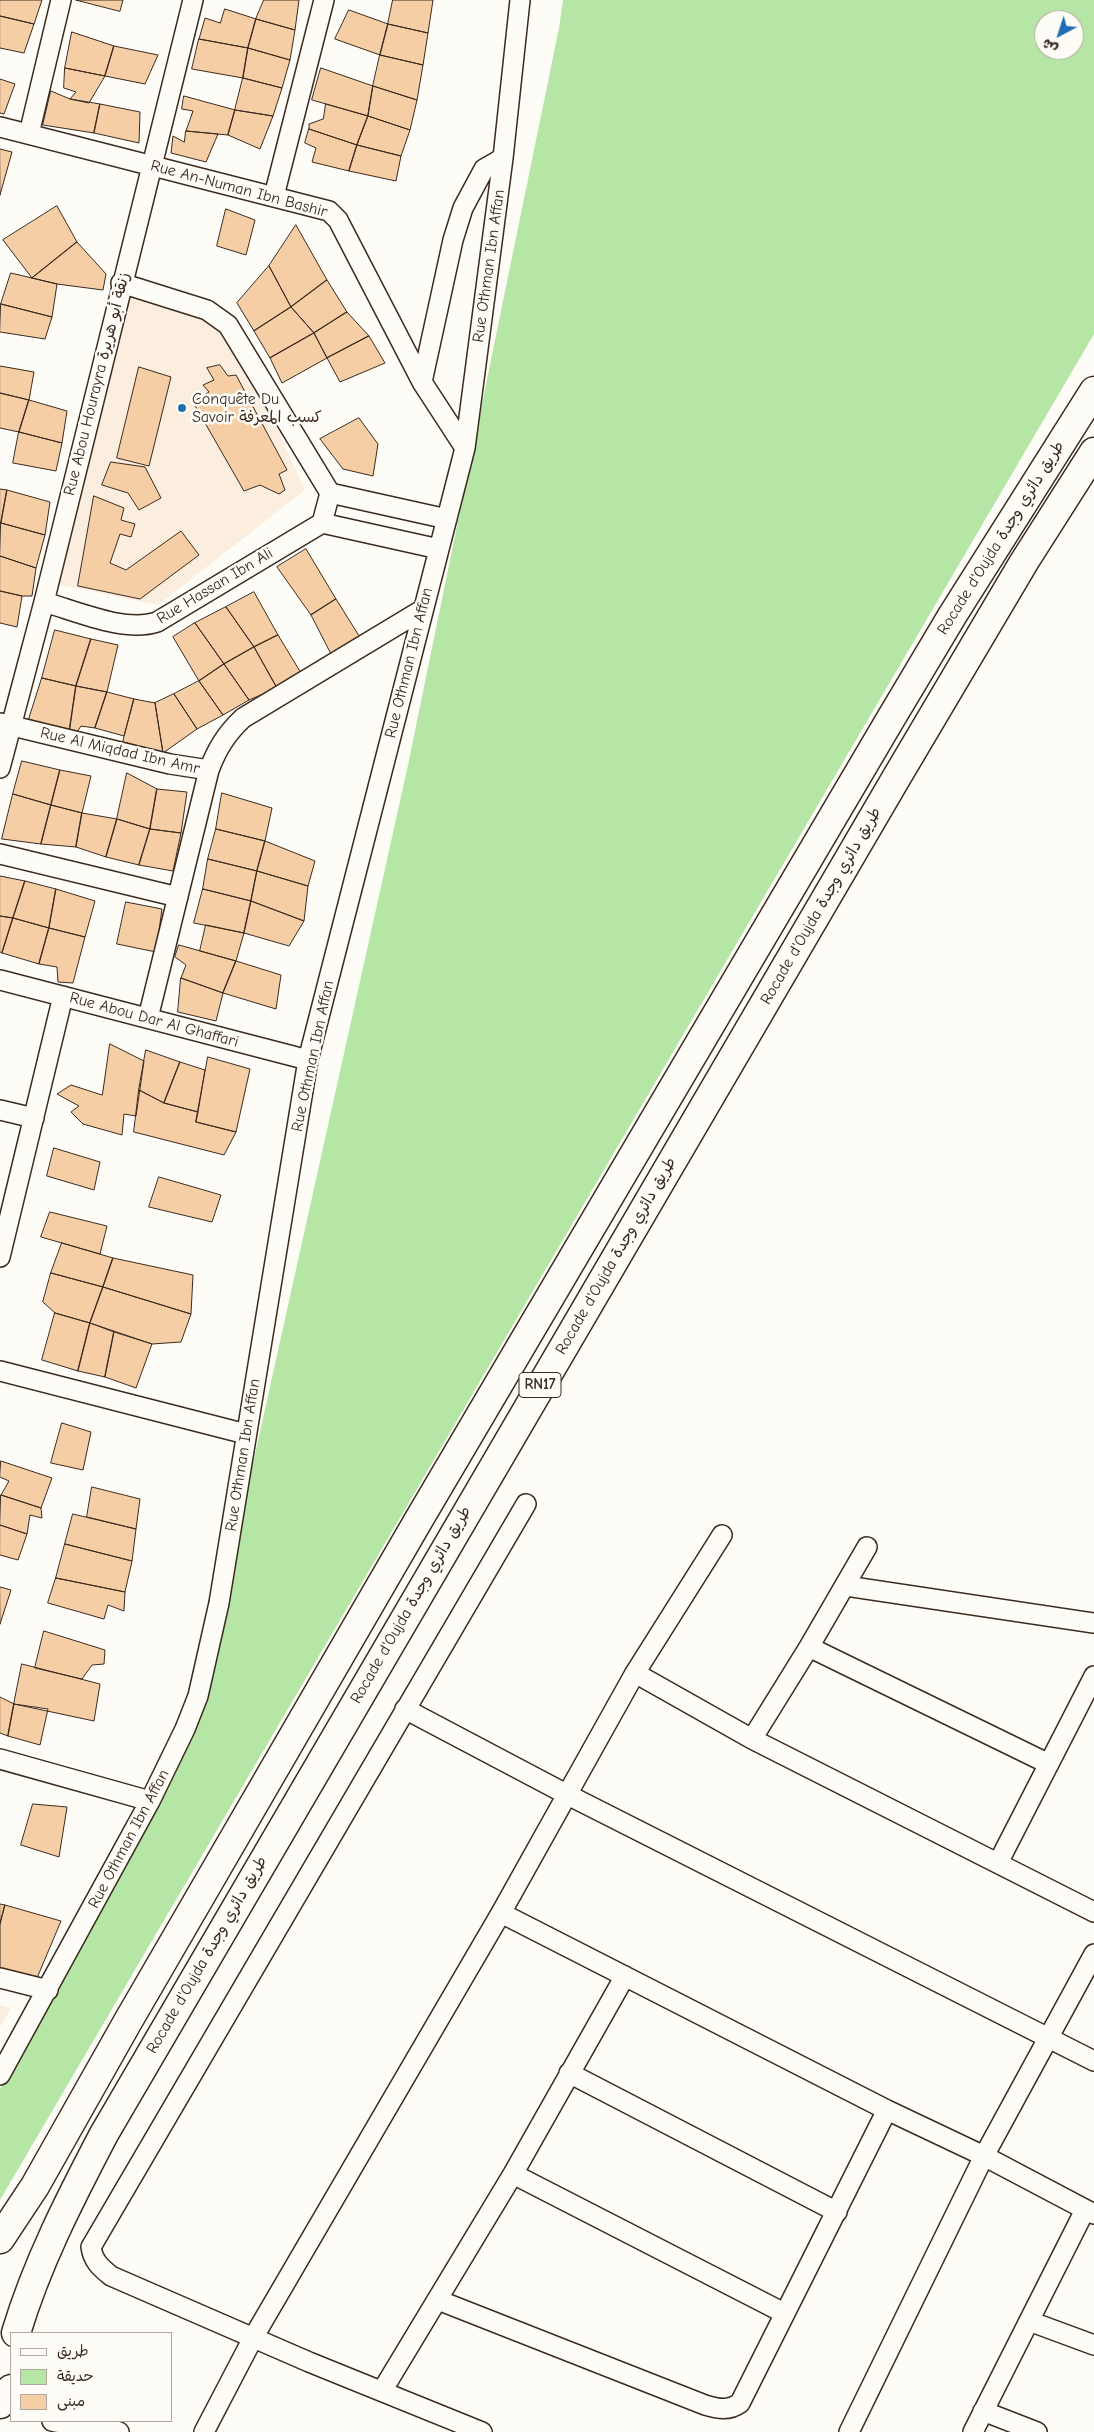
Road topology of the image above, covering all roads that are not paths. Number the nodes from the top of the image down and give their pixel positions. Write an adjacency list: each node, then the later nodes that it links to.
1 (61, 0): 6 (street)
2 (193, 0): 8 (street, Rue Abou Hourayra زنقة أبو هريرة)
3 (324, 0): 9 (street)
4 (520, 0): 7 (street, Rue Othman Ibn Affan)
5 (0, 127): 6 (street, Rue An-Numan Ibn Bashir)
6 (29, 134): 8 (street, Rue An-Numan Ibn Bashir)
7 (503, 158): 11 (street); 13 (street, Rue Othman Ibn Affan)
8 (151, 165): 9 (street, Rue An-Numan Ibn Bashir); 10 (street, Rue Abou Hourayra زنقة أبو هريرة)
9 (274, 196): 11 (street, Rue An-Numan Ibn Bashir)
10 (121, 283): 15 (street); 19 (street, Rue Abou Hourayra زنقة أبو هريرة)
11 (422, 382): 13 (street, Rue An-Numan Ibn Bashir)
12 (1094, 391): 65 (highway, Rocade d'Oujda طريق دائري وجدة / RN17)
13 (465, 448): 16 (street, Rue Othman Ibn Affan)
14 (1094, 452): 70 (highway, Rocade d'Oujda طريق دائري وجدة / RN17)
15 (330, 493): 16 (street); 17 (street)
16 (446, 519): 18 (street, Rue Othman Ibn Affan)
17 (322, 523): 18 (street); 19 (street, Rue Hassan Ibn Ali)
18 (439, 549): 20 (street, Rue Othman Ibn Affan)
19 (44, 602): 21 (street, Rue Abou Hourayra زنقة أبو هريرة)
20 (422, 610): 23 (street, Rue Al Miqdad Ibn Amr); 29 (street, Rue Othman Ibn Affan)
21 (5, 724): 22 (street, Rue Abou Hourayra زنقة أبو هريرة); 23 (street, Rue Al Miqdad Ibn Amr)
22 (0, 768)
23 (209, 770): 25 (street)
24 (0, 854): 25 (street)
25 (178, 897): 28 (street)
26 (0, 980): 27 (street, Rue Abou Dar Al Ghaffari)
27 (63, 996): 28 (street, Rue Abou Dar Al Ghaffari); 31 (street)
28 (148, 1018): 29 (street, Rue Abou Dar Al Ghaffari)
29 (308, 1060): 34 (street, Rue Othman Ibn Affan)
30 (0, 1110): 31 (street)
31 (34, 1118): 32 (street)
32 (0, 1257)
33 (0, 1371): 34 (street)
34 (246, 1434): 48 (street, Rue Othman Ibn Affan)
35 (526, 1504): 43 (street)
36 (722, 1535): 41 (street)
37 (867, 1547): 38 (street)
38 (846, 1586): 39 (street); 40 (street)
39 (1094, 1623)
40 (809, 1647): 44 (street); 46 (street)
41 (635, 1674): 44 (street); 47 (street)
42 (1094, 1676): 46 (street)
43 (406, 1709): 47 (street); 72 (street)
44 (752, 1739): 49 (street)
45 (0, 1759): 48 (street)
46 (1049, 1764): 49 (street)
47 (566, 1794): 51 (street); 56 (street)
48 (150, 1801): 55 (street, Rue Othman Ibn Affan)
49 (998, 1863): 50 (street)
50 (1094, 1912)
51 (501, 1913): 53 (street); 72 (street)
52 (1094, 1954): 56 (street)
53 (625, 1976): 58 (street); 60 (street)
54 (0, 1978): 55 (street)
55 (48, 1990): 59 (street, Rue Othman Ibn Affan)
56 (1049, 2039): 57 (street); 61 (street)
57 (1094, 2062)
58 (569, 2073): 62 (street); 63 (street)
59 (0, 2075)
60 (887, 2110): 61 (street); 63 (street)
61 (984, 2156): 64 (street); 82 (street)
62 (513, 2174): 66 (street); 67 (street)
63 (837, 2212): 67 (street)
64 (1090, 2212): 68 (street)
65 (0, 2239)
66 (438, 2300): 67 (street); 75 (street)
67 (784, 2312)
68 (1029, 2321): 73 (street); 77 (street)
69 (0, 2323): 71 (highway)
70 (16, 2332)
71 (10, 2337)
72 (253, 2338): 75 (street); 80 (street)
73 (1094, 2345)
74 (10, 2389): 76 (highway)
75 (382, 2391): 81 (street)
76 (0, 2404)
77 (983, 2412): 83 (street); 84 (street)
78 (56, 2422): 79 (street)
79 (109, 2428)
80 (204, 2432)
81 (482, 2432)
82 (849, 2432)
83 (973, 2432)
84 (1037, 2432)

